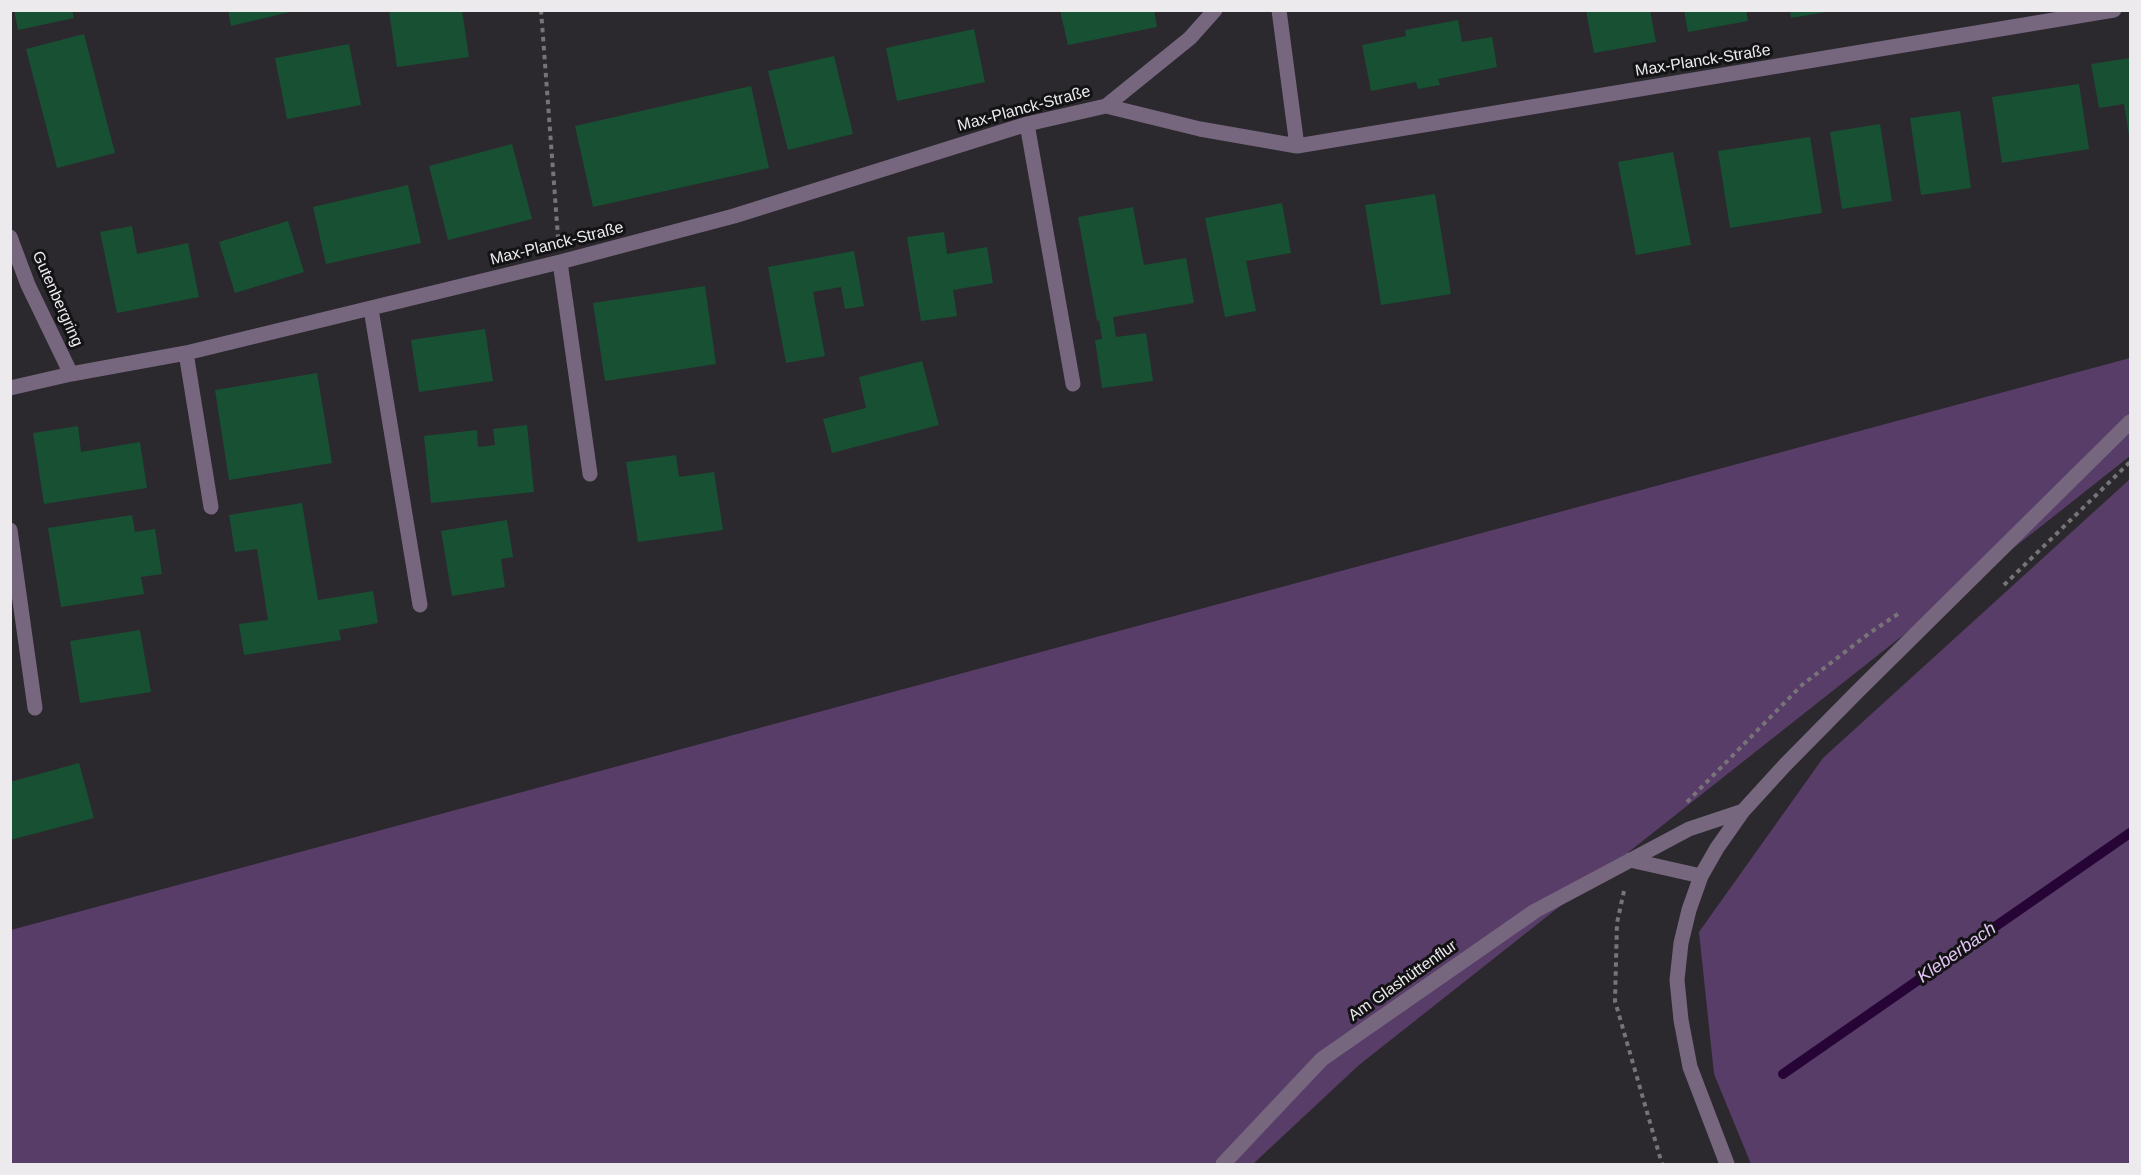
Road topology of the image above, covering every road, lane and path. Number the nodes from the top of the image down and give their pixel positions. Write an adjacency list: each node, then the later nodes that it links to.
1 (541, 10): 9 (path)
2 (1215, 10): 5 (street, Max-Planck-Straße)
3 (1279, 10): 7 (street)
4 (2115, 10): 7 (street, Max-Planck-Straße)
5 (1106, 106): 6 (street, Max-Planck-Straße); 7 (street, Max-Planck-Straße)
6 (1027, 124): 9 (street, Max-Planck-Straße); 13 (street)
7 (1297, 147)
8 (10, 237): 12 (street, Gutenbergring)
9 (560, 262): 10 (street, Max-Planck-Straße); 17 (street)
10 (371, 309): 11 (street, Max-Planck-Straße); 21 (street)
11 (186, 353): 12 (street, Max-Planck-Straße); 18 (street)
12 (71, 374): 14 (street, Max-Planck-Straße)
13 (1073, 384)
14 (10, 388)
15 (2130, 422): 22 (street)
16 (2130, 462): 20 (path)
17 (590, 474)
18 (211, 507)
19 (10, 530): 23 (street)
20 (2002, 587)
21 (420, 605)
22 (1935, 614): 24 (path); 25 (street)
23 (35, 708)
24 (1679, 810)
25 (1743, 811): 26 (street, Am Glashüttenflur); 27 (street)
26 (1630, 860): 27 (street); 28 (street, Am Glashüttenflur); 29 (path)
27 (1701, 876): 30 (street)
28 (1223, 1164)
29 (1662, 1164)
30 (1727, 1164)

